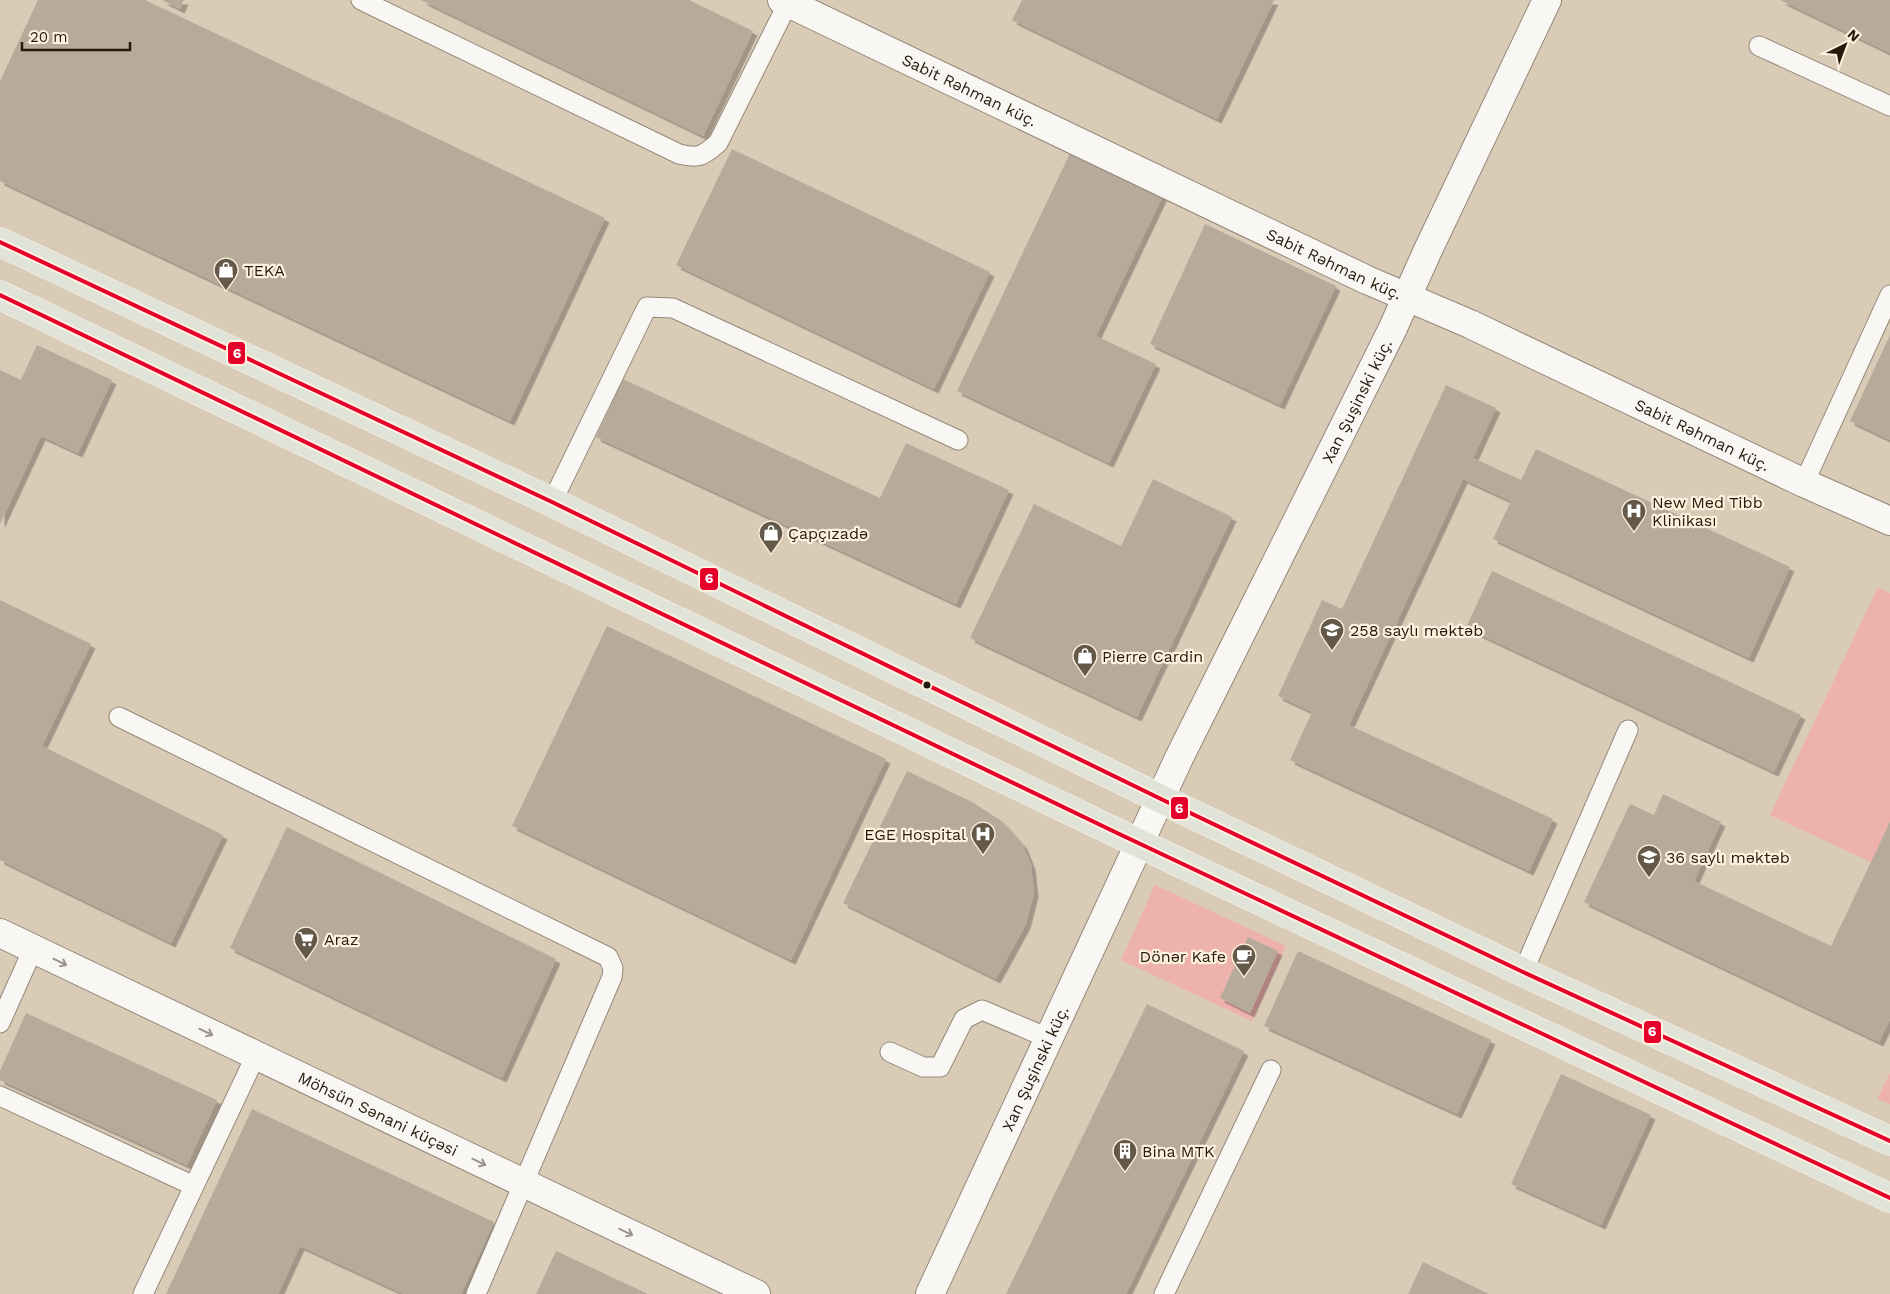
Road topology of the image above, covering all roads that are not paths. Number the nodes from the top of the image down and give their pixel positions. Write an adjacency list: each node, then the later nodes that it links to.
1 (360, 0): 3 (lane)
2 (1547, 0): 9 (street, Xan Şuşinski küç.)
3 (785, 1): 9 (street, Sabit Rəhman küç.)
4 (1759, 46): 5 (lane)
5 (1890, 106)
6 (0, 242): 12 (main road)
7 (0, 295): 17 (main road)
8 (1890, 295): 11 (lane)
9 (1407, 297): 11 (street, Sabit Rəhman küç.); 16 (street, Xan Şuşinski küç.)
10 (958, 440): 12 (lane)
11 (1804, 483): 13 (street, Sabit Rəhman küç.)
12 (552, 502): 16 (main road)
13 (1890, 522)
14 (119, 717): 28 (lane)
15 (1628, 730): 20 (lane)
16 (1160, 798): 17 (street, Xan Şuşinski küç.); 20 (main road)
17 (1140, 843): 22 (street, Xan Şuşinski küç.); 30 (main road)
18 (0, 933): 19 (street, Möhsün Sənani küçəsi)
19 (33, 949): 21 (lane); 24 (street, Möhsün Sənani küçəsi, one-way to 24)
20 (1523, 972): 27 (main road)
21 (0, 1023)
22 (1048, 1038): 23 (lane); 34 (street, Xan Şuşinski küç.)
23 (890, 1052)
24 (256, 1055): 28 (street, Möhsün Sənani küçəsi, one-way to 28); 29 (lane)
25 (1271, 1070): 35 (lane)
26 (0, 1096): 29 (lane)
27 (1890, 1142)
28 (523, 1183): 32 (lane); 33 (street, Möhsün Sənani küçəsi, one-way to 33)
29 (194, 1186): 31 (lane)
30 (1890, 1198)
31 (143, 1294)
32 (476, 1294)
33 (756, 1294)
34 (930, 1294)
35 (1164, 1294)

